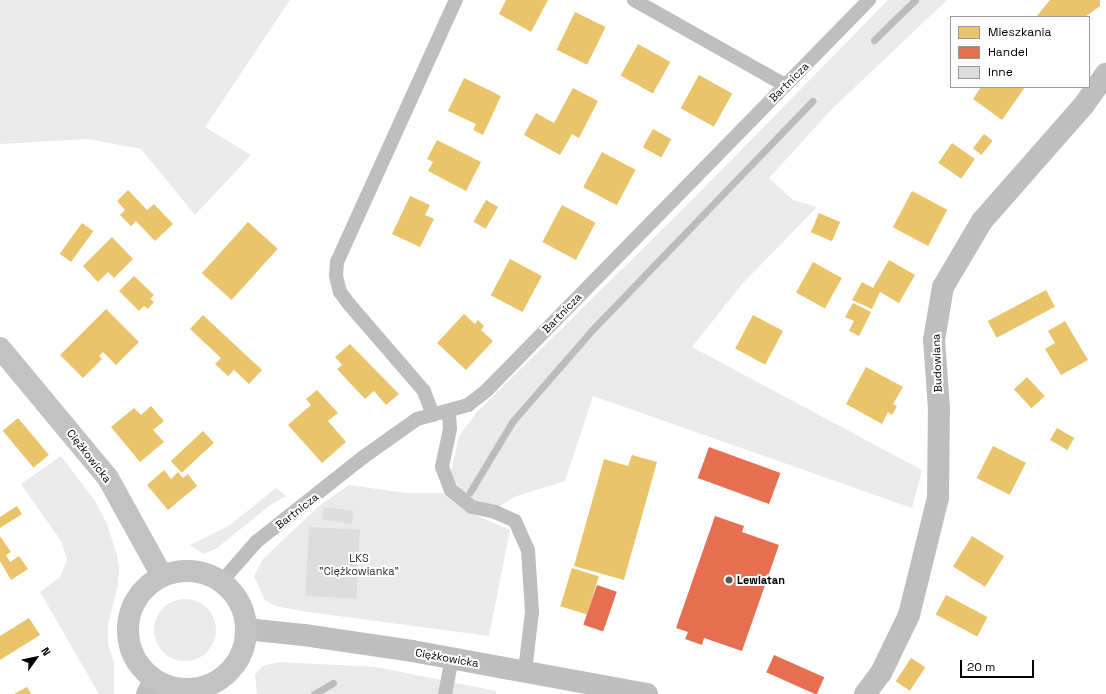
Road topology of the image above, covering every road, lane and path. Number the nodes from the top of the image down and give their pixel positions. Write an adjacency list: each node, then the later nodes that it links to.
1 (456, 0): 8 (lane)
2 (634, 0): 5 (lane)
3 (869, 0): 5 (lane, Bartnicza)
4 (1106, 74): 18 (street, Budowlana)
5 (785, 85): 7 (lane, Bartnicza)
6 (0, 348): 9 (street, Ciężkowicka)
7 (449, 412): 8 (lane, Bartnicza); 13 (lane)
8 (433, 415): 10 (lane, Bartnicza)
9 (162, 576): 10 (street); 14 (street)
10 (222, 581): 11 (street)
11 (246, 629): 12 (street, Ciężkowicka); 15 (street)
12 (452, 659): 13 (street, Ciężkowicka); 16 (lane)
13 (525, 671): 17 (street, Ciężkowicka)
14 (151, 687): 15 (street)
15 (211, 690)
16 (445, 694)
17 (647, 694)
18 (865, 694)

